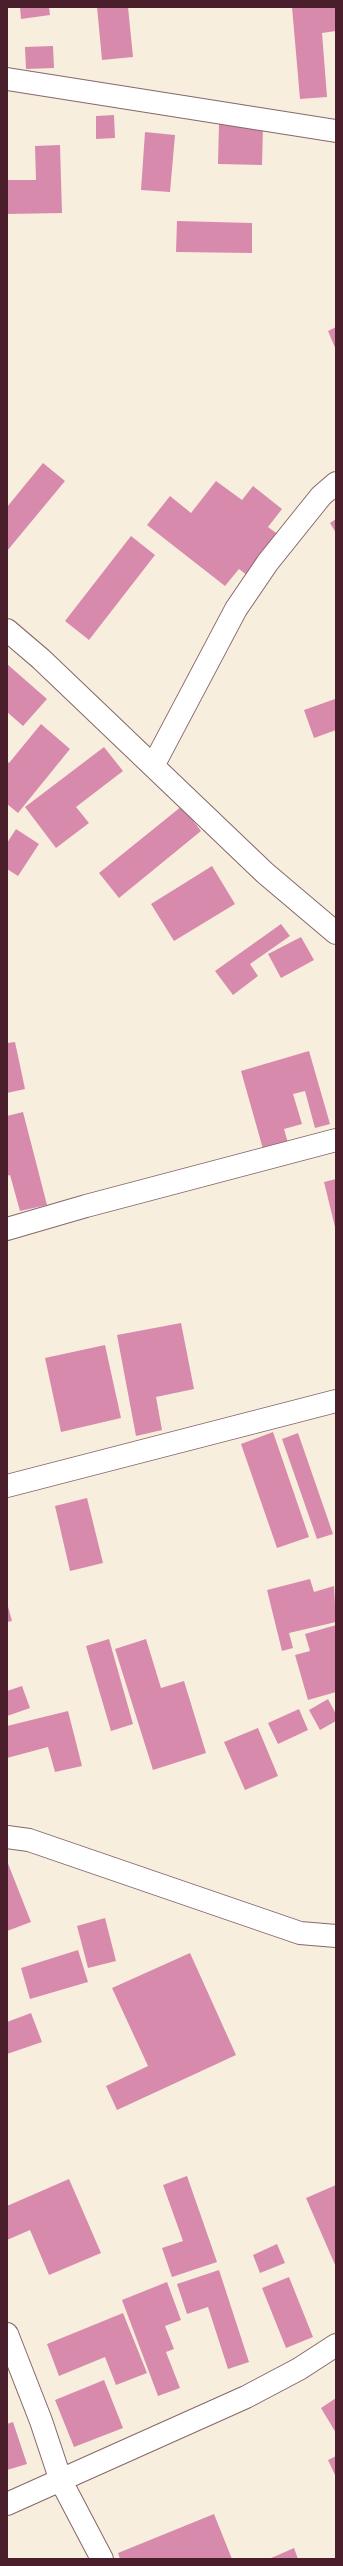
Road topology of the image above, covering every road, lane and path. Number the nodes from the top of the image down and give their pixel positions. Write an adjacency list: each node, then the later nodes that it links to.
1 (7, 79): 2 (street)
2 (336, 131)
3 (336, 483): 5 (street)
4 (7, 630): 5 (street)
5 (153, 766): 6 (street)
6 (336, 933)
7 (336, 1140): 8 (street)
8 (7, 1230)
9 (336, 1401): 10 (street)
10 (7, 1486)
11 (7, 1837): 12 (street)
12 (336, 1936)
13 (7, 2334): 15 (street)
14 (336, 2345): 15 (street)
15 (61, 2480): 16 (street); 17 (street)
16 (7, 2504)
17 (102, 2559)

